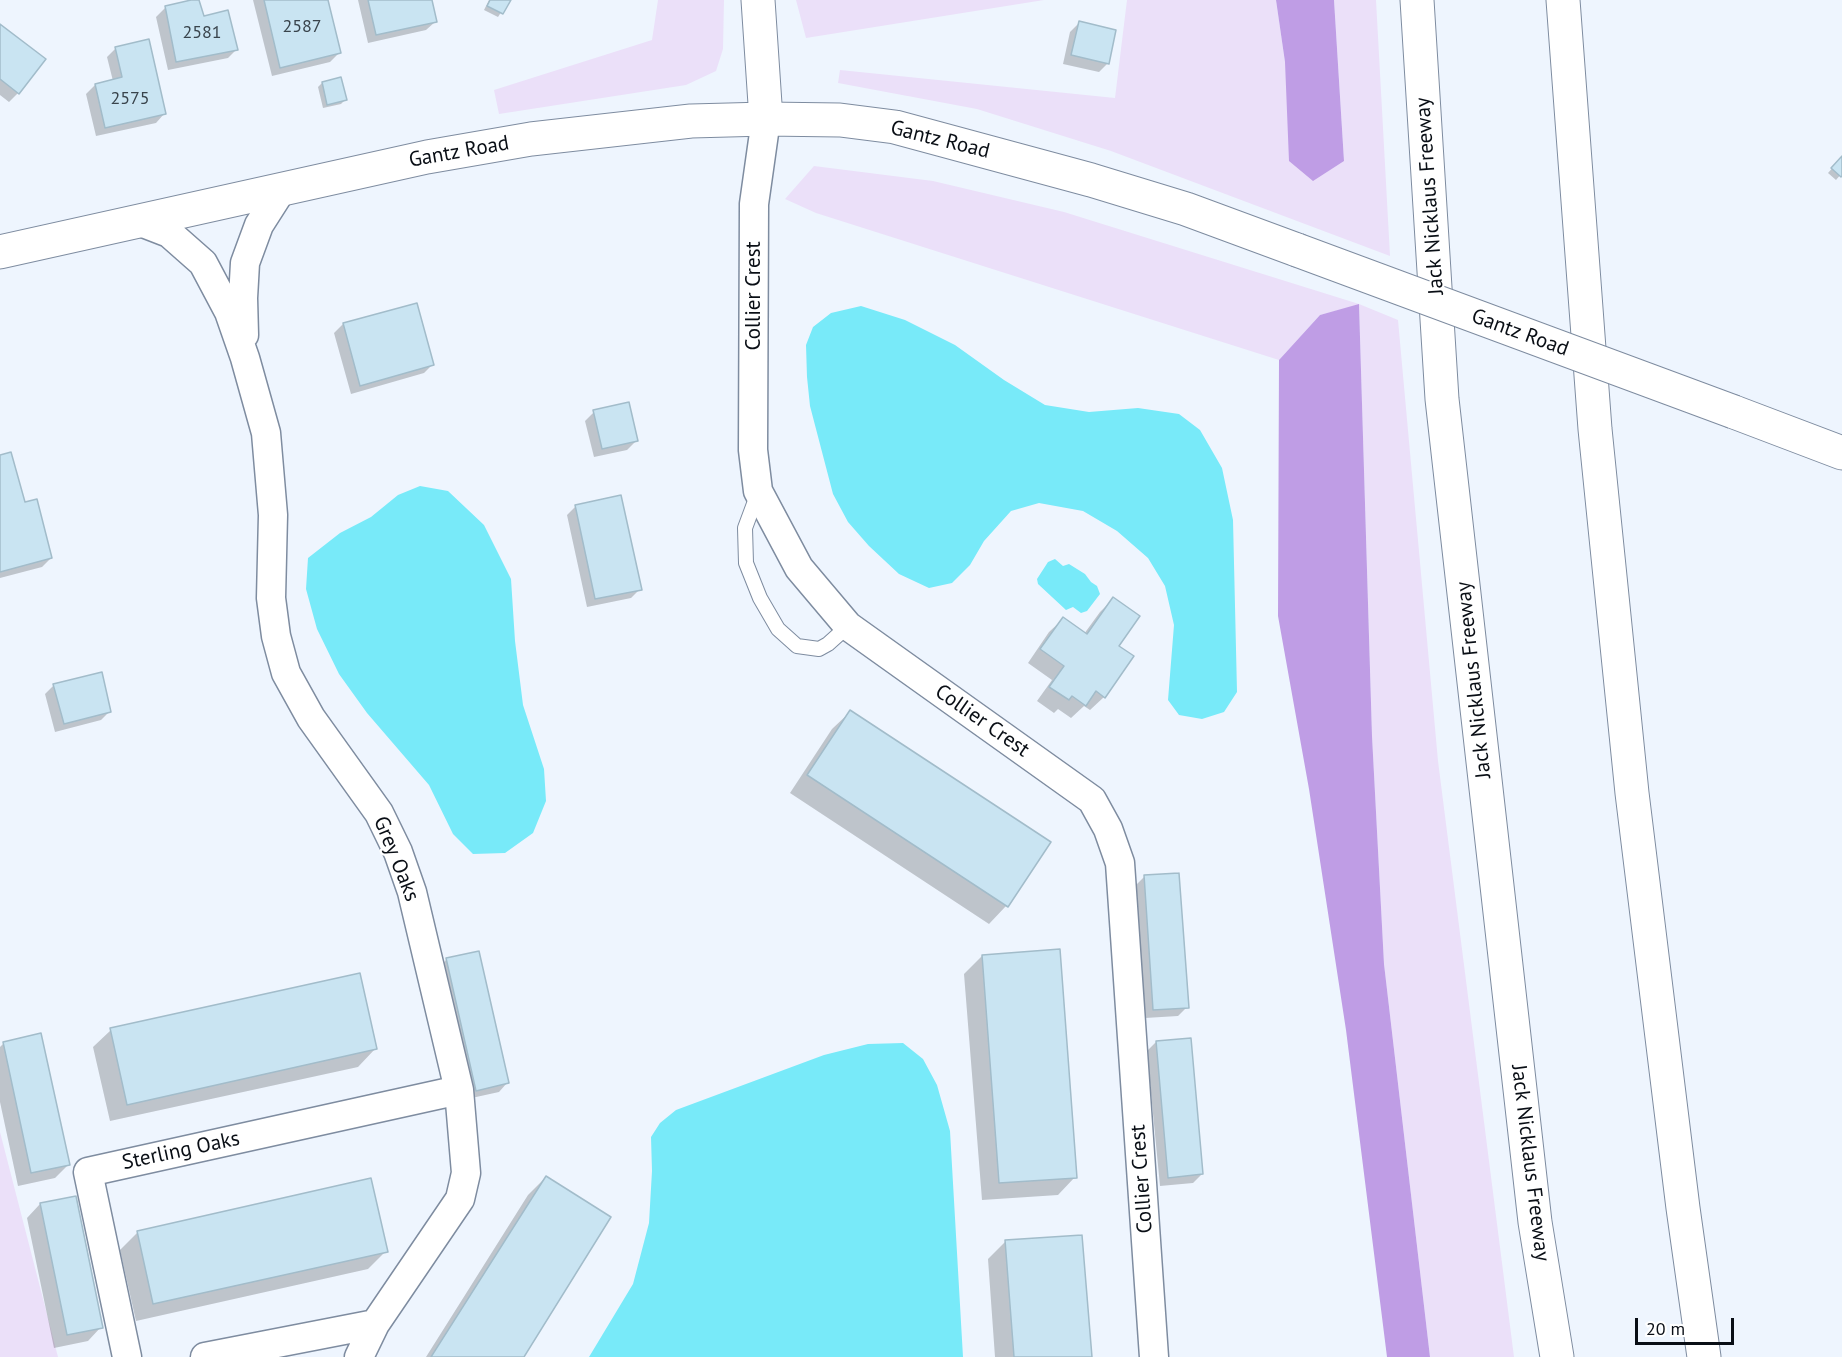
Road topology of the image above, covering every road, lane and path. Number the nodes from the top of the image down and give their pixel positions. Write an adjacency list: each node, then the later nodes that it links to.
1 (758, 0): 4 (main road)
2 (1417, 0): 18 (main road, Jack Nicklaus Freeway)
3 (1563, 0): 19 (main road)
4 (765, 119): 5 (main road, Gantz Road); 9 (main road, Gantz Road, bridge); 10 (street, Collier Crest)
5 (282, 189): 6 (main road, Gantz Road); 8 (street, Grey Oaks)
6 (138, 221): 7 (main road, Gantz Road); 8 (street, Grey Oaks)
7 (0, 252)
8 (245, 358): 12 (street, Grey Oaks)
9 (1842, 453)
10 (758, 491): 11 (street, Collier Crest); 11 (lane)
11 (848, 626): 17 (street, Collier Crest)
12 (459, 1090): 13 (street, Grey Oaks); 14 (street, Sterling Oaks)
13 (375, 1324): 15 (street); 16 (street, Grey Oaks)
14 (127, 1357)
15 (205, 1357)
16 (359, 1357)
17 (1154, 1357)
18 (1557, 1357)
19 (1704, 1357)

